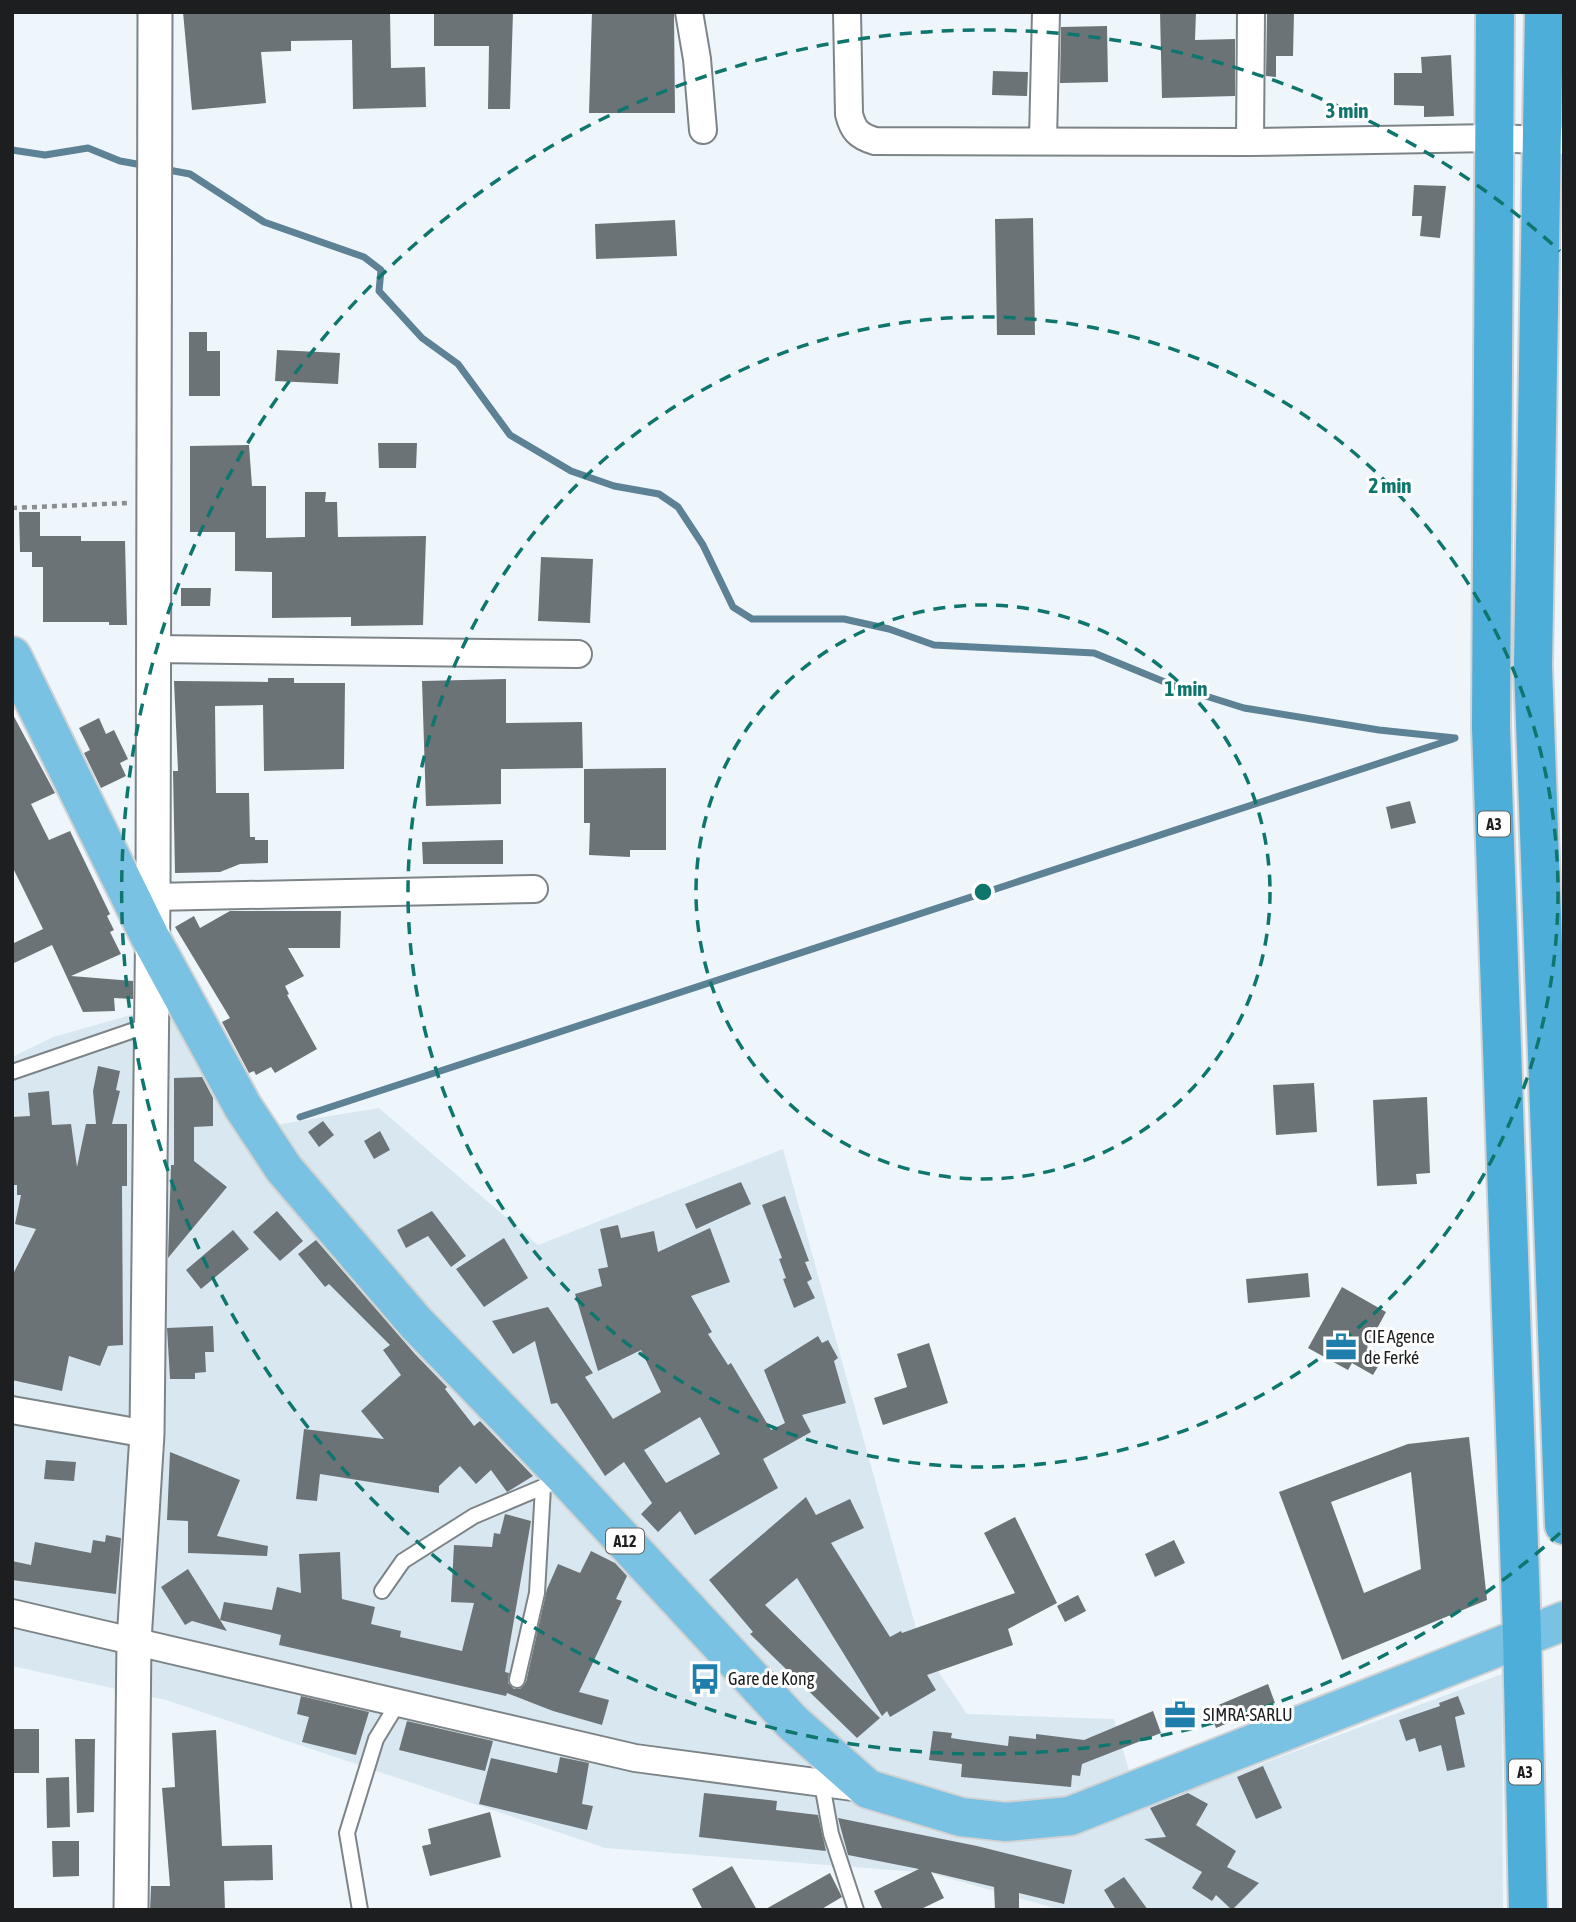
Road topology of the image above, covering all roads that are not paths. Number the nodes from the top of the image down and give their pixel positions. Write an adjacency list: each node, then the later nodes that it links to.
1 (155, 12): 13 (street)
2 (689, 12): 8 (street)
3 (847, 12): 10 (street)
4 (1046, 12): 10 (street)
5 (1251, 12): 12 (street)
6 (1495, 12): 9 (highway, A3)
7 (1544, 12): 11 (highway)
8 (704, 130)
9 (1494, 138): 11 (street); 12 (street); 28 (highway, A3)
10 (1042, 139): 12 (street)
11 (1553, 140): 24 (highway)
12 (1250, 142)
13 (152, 649): 14 (street); 17 (street)
14 (578, 654)
15 (13, 662): 18 (main road, A12)
16 (534, 889): 17 (street)
17 (153, 897): 18 (street)
18 (150, 937): 19 (street); 23 (main road, A12)
19 (149, 1025): 20 (lane); 22 (street)
20 (12, 1073)
21 (12, 1410): 22 (street)
22 (147, 1434): 29 (street)
23 (554, 1482): 25 (lane); 30 (lane); 33 (main road, A12)
24 (1564, 1525)
25 (382, 1591)
26 (12, 1613): 29 (street)
27 (1564, 1621): 28 (main road, A12)
28 (1522, 1635): 33 (main road, A12); 37 (highway, A3)
29 (134, 1641): 31 (street); 35 (street)
30 (517, 1680)
31 (398, 1703): 32 (street); 36 (lane)
32 (822, 1784): 33 (street); 34 (lane)
33 (868, 1789)
34 (855, 1909)
35 (131, 1910)
36 (360, 1910)
37 (1528, 1910)

